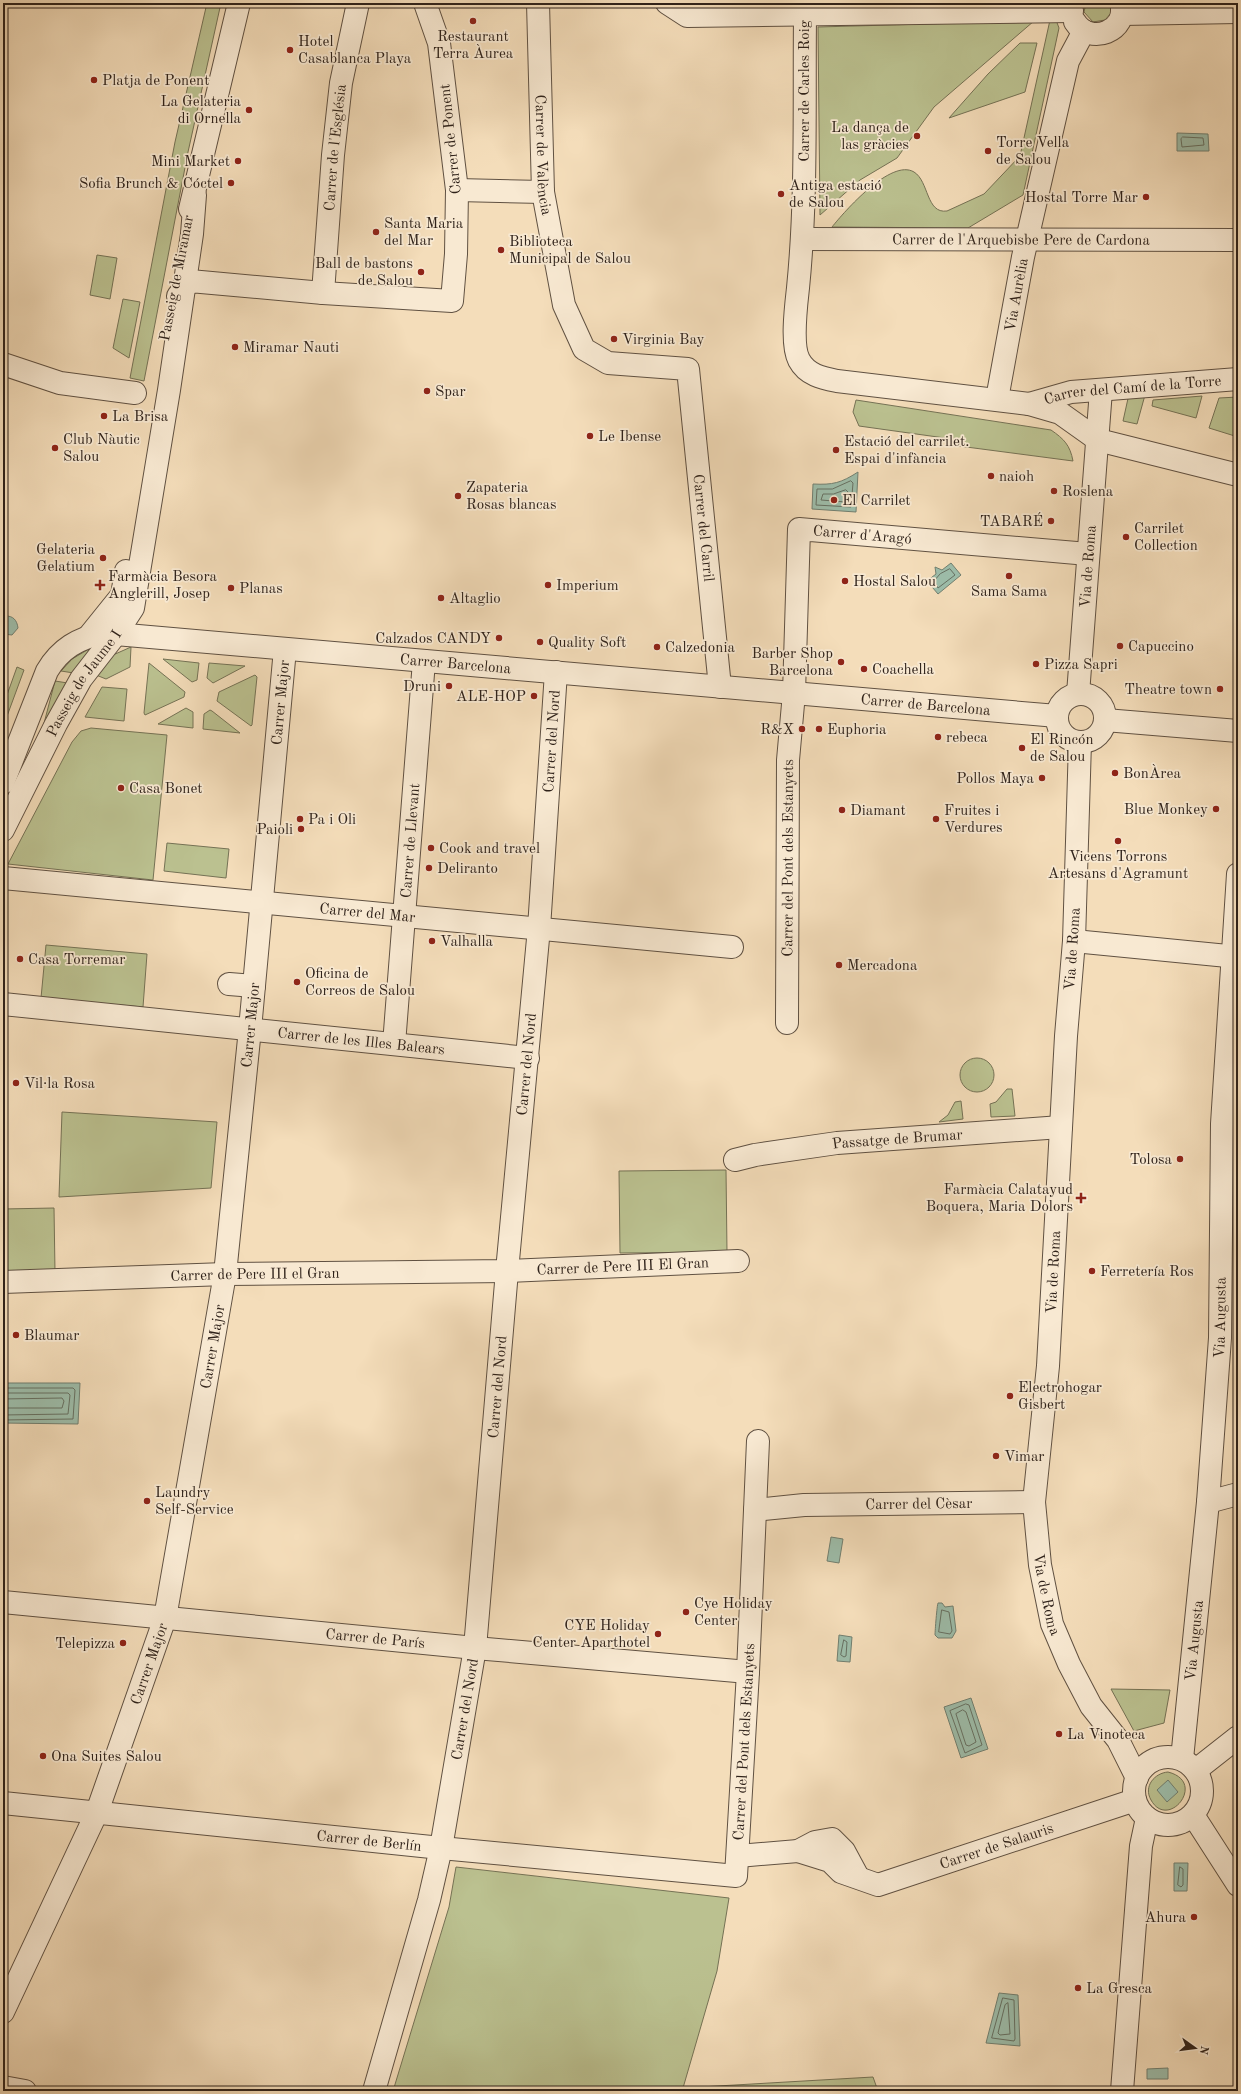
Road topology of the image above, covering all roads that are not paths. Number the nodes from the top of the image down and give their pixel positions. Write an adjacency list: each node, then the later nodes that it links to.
1 (239, 3): 14 (street, Passeig de Miramar)
2 (358, 3): 19 (street, Carrer de l'Església)
3 (425, 3): 12 (street, Carrer de Ponent)
4 (538, 3): 13 (street, Carrer de València)
5 (667, 3): 8 (street)
6 (1073, 7): 7 (street); 11 (street)
7 (920, 8): 8 (street)
8 (803, 9): 16 (street, Carrer de Carles Roig)
9 (1122, 9): 10 (street); 11 (street)
10 (1238, 12)
11 (1084, 31): 15 (street, Via Aurèlia)
12 (457, 190): 13 (street); 19 (street, Carrer de Ponent)
13 (543, 192): 22 (street, Carrer de València)
14 (195, 195): 18 (street, Passeig de Miramar); 20 (street, Passeig de Miramar)
15 (1027, 239): 16 (street, Carrer de l'Arquebisbe Pere de Cardona); 17 (street, Carrer de l'Arquebisbe Pere de Cardona); 26 (street, Via Aurèlia)
16 (803, 240): 26 (street, Carrer de Carles Roig)
17 (1238, 240)
18 (187, 284): 19 (street); 20 (street, Passeig de Miramar); 28 (street, Passeig de Miramar)
19 (323, 293)
20 (160, 361): 31 (street, Passeig de Miramar)
21 (3, 364): 25 (street)
22 (688, 369): 40 (street, Carrer del Carril)
23 (1238, 379): 24 (street, Carrer del Camí de la Torre)
24 (1101, 390): 27 (street, Carrer del Camí de la Torre); 29 (street, Via de Roma)
25 (135, 393)
26 (997, 399): 27 (street)
27 (1029, 404): 29 (street)
28 (163, 427): 31 (street, Passeig de Miramar); 33 (street, Passeig de Miramar)
29 (1098, 440): 30 (street); 32 (street, Via de Roma)
30 (1238, 476)
31 (132, 526): 33 (street, Passeig de Miramar); 35 (street, Passeig de Miramar)
32 (1088, 554): 41 (street, Carrer d'Aragó); 43 (street, Via de Roma)
33 (137, 585): 34 (street, Passeig de Miramar)
34 (116, 634): 35 (street, Passeig de Jaume I); 36 (street, Carrer Barcelona); 50 (street, Passeig de Jaume I)
35 (89, 636): 42 (street, Passeig de Jaume I)
36 (163, 638): 37 (street, Carrer Barcelona); 51 (street)
37 (285, 649): 38 (street, Carrer Barcelona); 54 (street, Carrer Major)
38 (424, 661): 39 (street, Carrer Barcelona); 55 (street, Carrer de Llevant)
39 (556, 672): 40 (street, Carrer Barcelona); 56 (street, Carrer del Nord)
40 (720, 687): 41 (street, Carrer Barcelona)
41 (794, 693): 44 (street, Carrer de Barcelona); 63 (street, Carrer del Pont dels Estanyets)
42 (38, 694): 48 (street, Passeig de Jaume I); 49 (street, Passeig de Jaume I)
43 (1078, 694): 44 (street); 45 (street)
44 (1057, 716): 47 (street)
45 (1105, 720): 46 (street); 47 (street)
46 (1238, 731)
47 (1080, 742): 57 (street, Via de Roma)
48 (3, 783)
49 (3, 810)
50 (3, 830)
51 (3, 840)
52 (1238, 874): 59 (street, Via Augusta)
53 (3, 878): 54 (street, Carrer del Mar)
54 (261, 902): 55 (street, Carrer del Mar); 61 (street, Carrer Major)
55 (404, 916): 56 (street, Carrer del Mar); 65 (street, Carrer de Llevant)
56 (539, 928): 58 (street, Carrer del Mar); 66 (street, Carrer del Nord)
57 (1074, 941): 59 (street); 67 (street, Via de Roma)
58 (732, 947)
59 (1235, 956): 74 (street, Via Augusta)
60 (229, 984): 61 (street)
61 (254, 986): 64 (street, Carrer Major)
62 (3, 1004): 64 (street, Carrer de les Illes Balears)
63 (787, 1023)
64 (250, 1030): 65 (street, Carrer de les Illes Balears); 71 (street, Carrer Major)
65 (394, 1044): 66 (street, Carrer de les Illes Balears)
66 (528, 1058): 70 (street, Carrer del Nord)
67 (1061, 1127): 68 (street, Passatge de Brumar); 77 (street, Via de Roma)
68 (736, 1160)
69 (738, 1261): 70 (street, Carrer de Pere III El Gran)
70 (507, 1271): 71 (street, Carrer de Pere III el Gran); 82 (street, Carrer del Nord)
71 (225, 1274): 72 (street, Carrer de Pere III el Gran); 81 (street, Carrer Major)
72 (3, 1282)
73 (1238, 1326): 74 (street)
74 (1220, 1338): 78 (street, Via Augusta)
75 (758, 1441): 79 (street, Carrer del Pont dels Estanyets)
76 (1238, 1494): 78 (street)
77 (1034, 1502): 79 (street, Carrer del Cèsar); 86 (street, Via de Roma)
78 (1208, 1502): 85 (street, Via Augusta)
79 (755, 1510): 83 (street, Carrer del Pont dels Estanyets)
80 (3, 1602): 81 (street, Carrer de París)
81 (165, 1618): 82 (street, Carrer de París); 89 (street, Carrer Major)
82 (476, 1648): 83 (street, Carrer de París); 92 (street, Carrer del Nord)
83 (748, 1672): 93 (street, Carrer del Pont dels Estanyets)
84 (1238, 1737): 85 (street)
85 (1189, 1764): 86 (street); 90 (street)
86 (1137, 1778): 87 (street)
87 (1135, 1800): 91 (street); 93 (street, Carrer de Salauris)
88 (3, 1803): 89 (street, Carrer de Berlín)
89 (97, 1812): 92 (street, Carrer de Berlín); 95 (street, Carrer Major)
90 (1193, 1815): 91 (street); 94 (street)
91 (1147, 1818): 99 (street)
92 (441, 1848): 93 (street, Carrer de Berlín); 98 (street, Carrer del Nord)
93 (737, 1866)
94 (1238, 1885)
95 (3, 2012)
96 (3, 2087): 97 (street)
97 (25, 2091)
98 (374, 2091)
99 (1122, 2091)

